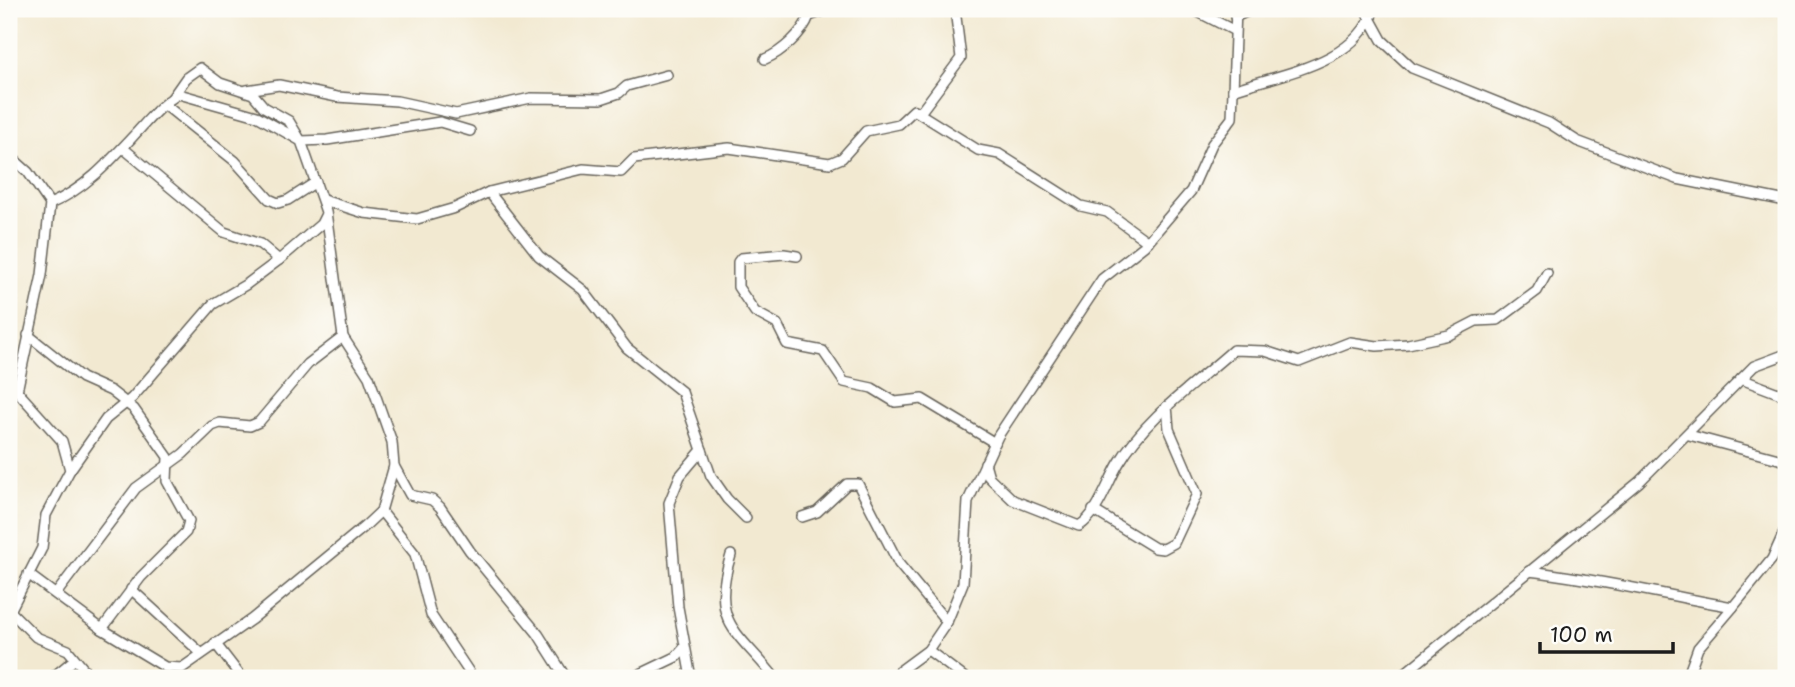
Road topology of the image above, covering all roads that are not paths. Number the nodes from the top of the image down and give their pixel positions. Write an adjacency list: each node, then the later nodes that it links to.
1 (829, 9): 9 (street)
2 (954, 9): 14 (street)
3 (1192, 9): 8 (street)
4 (1253, 9): 6 (street)
5 (1365, 9): 7 (street)
6 (1235, 13): 8 (street)
7 (1372, 13): 12 (street); 22 (street)
8 (1233, 30): 12 (street)
9 (765, 59)
10 (667, 75): 11 (street)
11 (247, 90): 13 (street); 16 (street)
12 (1233, 90): 25 (street)
13 (168, 102): 16 (street); 17 (street); 19 (street)
14 (920, 113): 20 (street); 25 (street)
15 (470, 131): 16 (street)
16 (301, 141): 19 (street)
17 (122, 148): 23 (street); 27 (street)
18 (9, 155): 23 (street)
19 (316, 182): 21 (street)
20 (489, 192): 21 (street); 38 (street)
21 (323, 200): 24 (street)
22 (1786, 201)
23 (50, 204): 29 (street)
24 (326, 212): 27 (street); 30 (street)
25 (1148, 242): 37 (street)
26 (797, 256): 37 (street)
27 (279, 260): 34 (street)
28 (1547, 274): 35 (street)
29 (27, 335): 34 (street); 43 (street)
30 (343, 337): 41 (street); 42 (street)
31 (1786, 354): 32 (street)
32 (1741, 379): 33 (street); 36 (street)
33 (1786, 396)
34 (127, 402): 41 (street); 43 (street)
35 (1167, 406): 44 (street); 44 (street)
36 (1689, 435): 39 (street); 50 (street)
37 (995, 443): 40 (street)
38 (702, 450): 47 (street); 60 (street)
39 (1786, 461)
40 (985, 463): 44 (street); 57 (street)
41 (168, 465): 52 (street); 53 (street)
42 (394, 466): 45 (street); 68 (street)
43 (70, 470): 51 (street)
44 (1093, 510)
45 (381, 511): 59 (street); 67 (street)
46 (802, 517): 57 (street)
47 (747, 518)
48 (1786, 527): 54 (street)
49 (731, 555): 71 (street)
50 (1529, 571): 54 (street); 74 (street)
51 (28, 574): 53 (street); 55 (street)
52 (131, 589): 58 (street); 62 (street)
53 (56, 594): 58 (street)
54 (1733, 607): 75 (street)
55 (10, 611): 56 (street); 63 (street)
56 (9, 622)
57 (947, 622): 61 (street)
58 (102, 629): 62 (street)
59 (215, 643): 62 (street); 66 (street)
60 (684, 648): 69 (street); 70 (street)
61 (928, 650): 72 (street); 73 (street)
62 (201, 653)
63 (75, 659): 64 (street); 65 (street)
64 (52, 678)
65 (91, 678)
66 (242, 678)
67 (474, 678)
68 (566, 678)
69 (632, 678)
70 (691, 678)
71 (775, 678)
72 (890, 678)
73 (965, 678)
74 (1399, 678)
75 (1687, 678)

